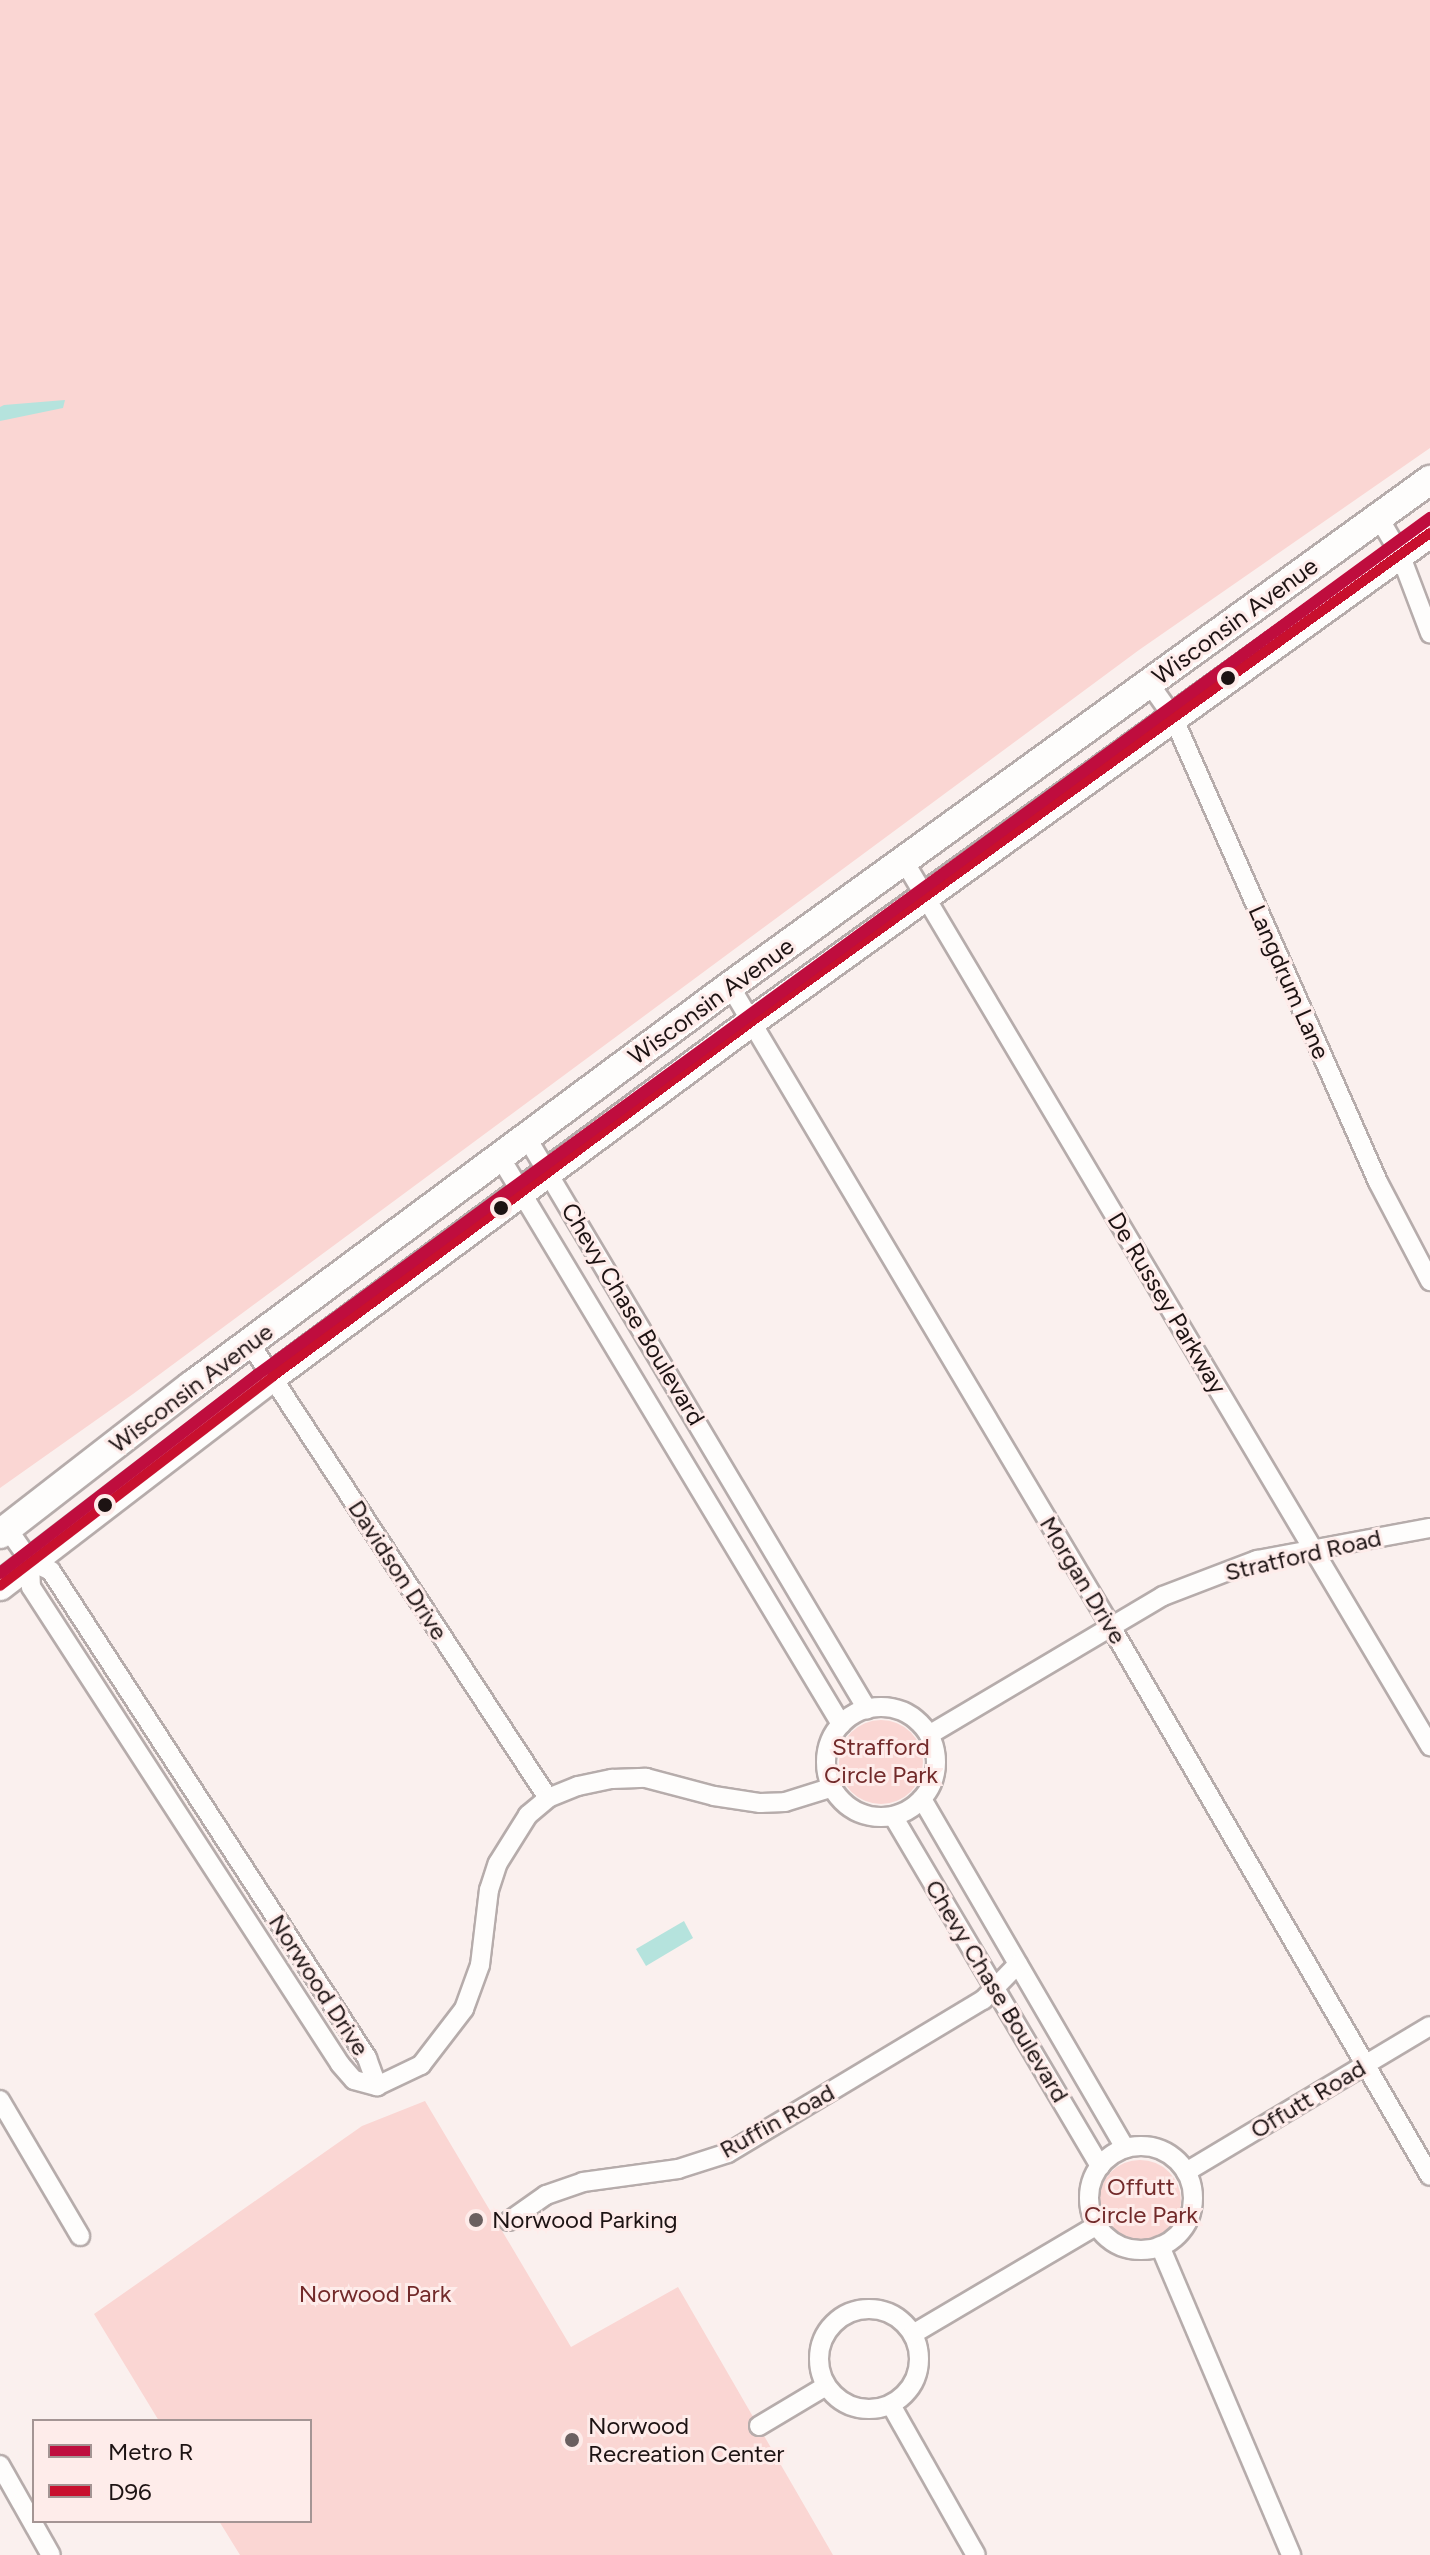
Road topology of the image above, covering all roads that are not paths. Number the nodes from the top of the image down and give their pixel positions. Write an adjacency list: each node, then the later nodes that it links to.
1 (1430, 480): 2 (main road, Wisconsin Avenue)
2 (1379, 518): 4 (street); 6 (main road, Wisconsin Avenue)
3 (1430, 533): 4 (main road, Wisconsin Avenue)
4 (1400, 554): 5 (street); 7 (main road, Wisconsin Avenue)
5 (1430, 633)
6 (1149, 683): 7 (street, Langdrum Lane); 8 (main road, Wisconsin Avenue)
7 (1173, 717): 9 (main road, Wisconsin Avenue); 16 (street, Langdrum Lane)
8 (904, 861): 9 (street, De Russey Parkway); 10 (main road, Wisconsin Avenue)
9 (927, 897): 11 (main road, Wisconsin Avenue); 23 (street, De Russey Parkway)
10 (730, 986): 11 (street, Morgan Drive); 12 (main road, Wisconsin Avenue)
11 (751, 1022): 14 (main road, Wisconsin Avenue); 26 (street, Morgan Drive)
12 (527, 1138): 13 (main road, Wisconsin Avenue); 14 (street, Chevy Chase Boulevard)
13 (500, 1157): 15 (street, Chevy Chase Boulevard); 17 (main road, Wisconsin Avenue)
14 (549, 1174): 15 (main road, Wisconsin Avenue); 19 (street, Chevy Chase Boulevard)
15 (522, 1193): 18 (main road, Wisconsin Avenue); 20 (street, Chevy Chase Boulevard)
16 (1430, 1281)
17 (249, 1342): 18 (street, Davidson Drive); 22 (main road, Wisconsin Avenue)
18 (272, 1377): 24 (main road, Wisconsin Avenue); 34 (street, Davidson Drive)
19 (715, 1450): 20 (street, Chevy Chase Boulevard); 27 (street, Chevy Chase Boulevard)
20 (688, 1465): 28 (street, Chevy Chase Boulevard)
21 (1430, 1528): 23 (street, Stratford Road)
22 (4, 1531): 24 (street, Norwood Drive)
23 (1312, 1548): 26 (street, Stratford Road); 31 (street, De Russey Parkway)
24 (30, 1561): 25 (main road, Wisconsin Avenue); 30 (street, Norwood Drive); 32 (street, Norwood Drive)
25 (0, 1586)
26 (1110, 1625): 29 (street, Stratford Road); 42 (street, Morgan Drive)
27 (867, 1709): 28 (street); 29 (street)
28 (841, 1724): 33 (street)
29 (929, 1735): 35 (street)
30 (159, 1738): 32 (street); 37 (street, Norwood Drive)
31 (1430, 1746)
32 (137, 1753): 38 (street, Norwood Drive)
33 (833, 1787): 34 (street); 36 (street)
34 (548, 1798): 43 (street)
35 (922, 1799): 36 (street); 39 (street, Chevy Chase Boulevard)
36 (893, 1816): 40 (street, Chevy Chase Boulevard)
37 (264, 1899): 38 (street); 43 (street, Norwood Drive)
38 (242, 1914): 43 (street, Norwood Drive)
39 (1018, 1964): 40 (street, Ruffin Road); 45 (street, Chevy Chase Boulevard)
40 (995, 1987): 46 (street, Chevy Chase Boulevard); 49 (street, Ruffin Road)
41 (1430, 2026): 42 (street, Offutt Road)
42 (1366, 2064): 47 (street, Offutt Road); 48 (street, Morgan Drive)
43 (377, 2086)
44 (0, 2100): 51 (street)
45 (1125, 2148): 46 (street); 47 (street)
46 (1100, 2166): 50 (street)
47 (1186, 2172): 52 (street)
48 (1430, 2176)
49 (509, 2221)
50 (1097, 2225): 52 (street); 53 (street)
51 (80, 2236)
52 (1160, 2246): 64 (street)
53 (913, 2334): 54 (street); 57 (street)
54 (819, 2365): 55 (street); 56 (street)
55 (826, 2386): 56 (street); 57 (street)
56 (803, 2400): 58 (street)
57 (891, 2405): 63 (street)
58 (759, 2426)
59 (0, 2465): 60 (street)
60 (32, 2521)
61 (33, 2523): 62 (street)
62 (51, 2555)
63 (976, 2555)
64 (1291, 2555)

